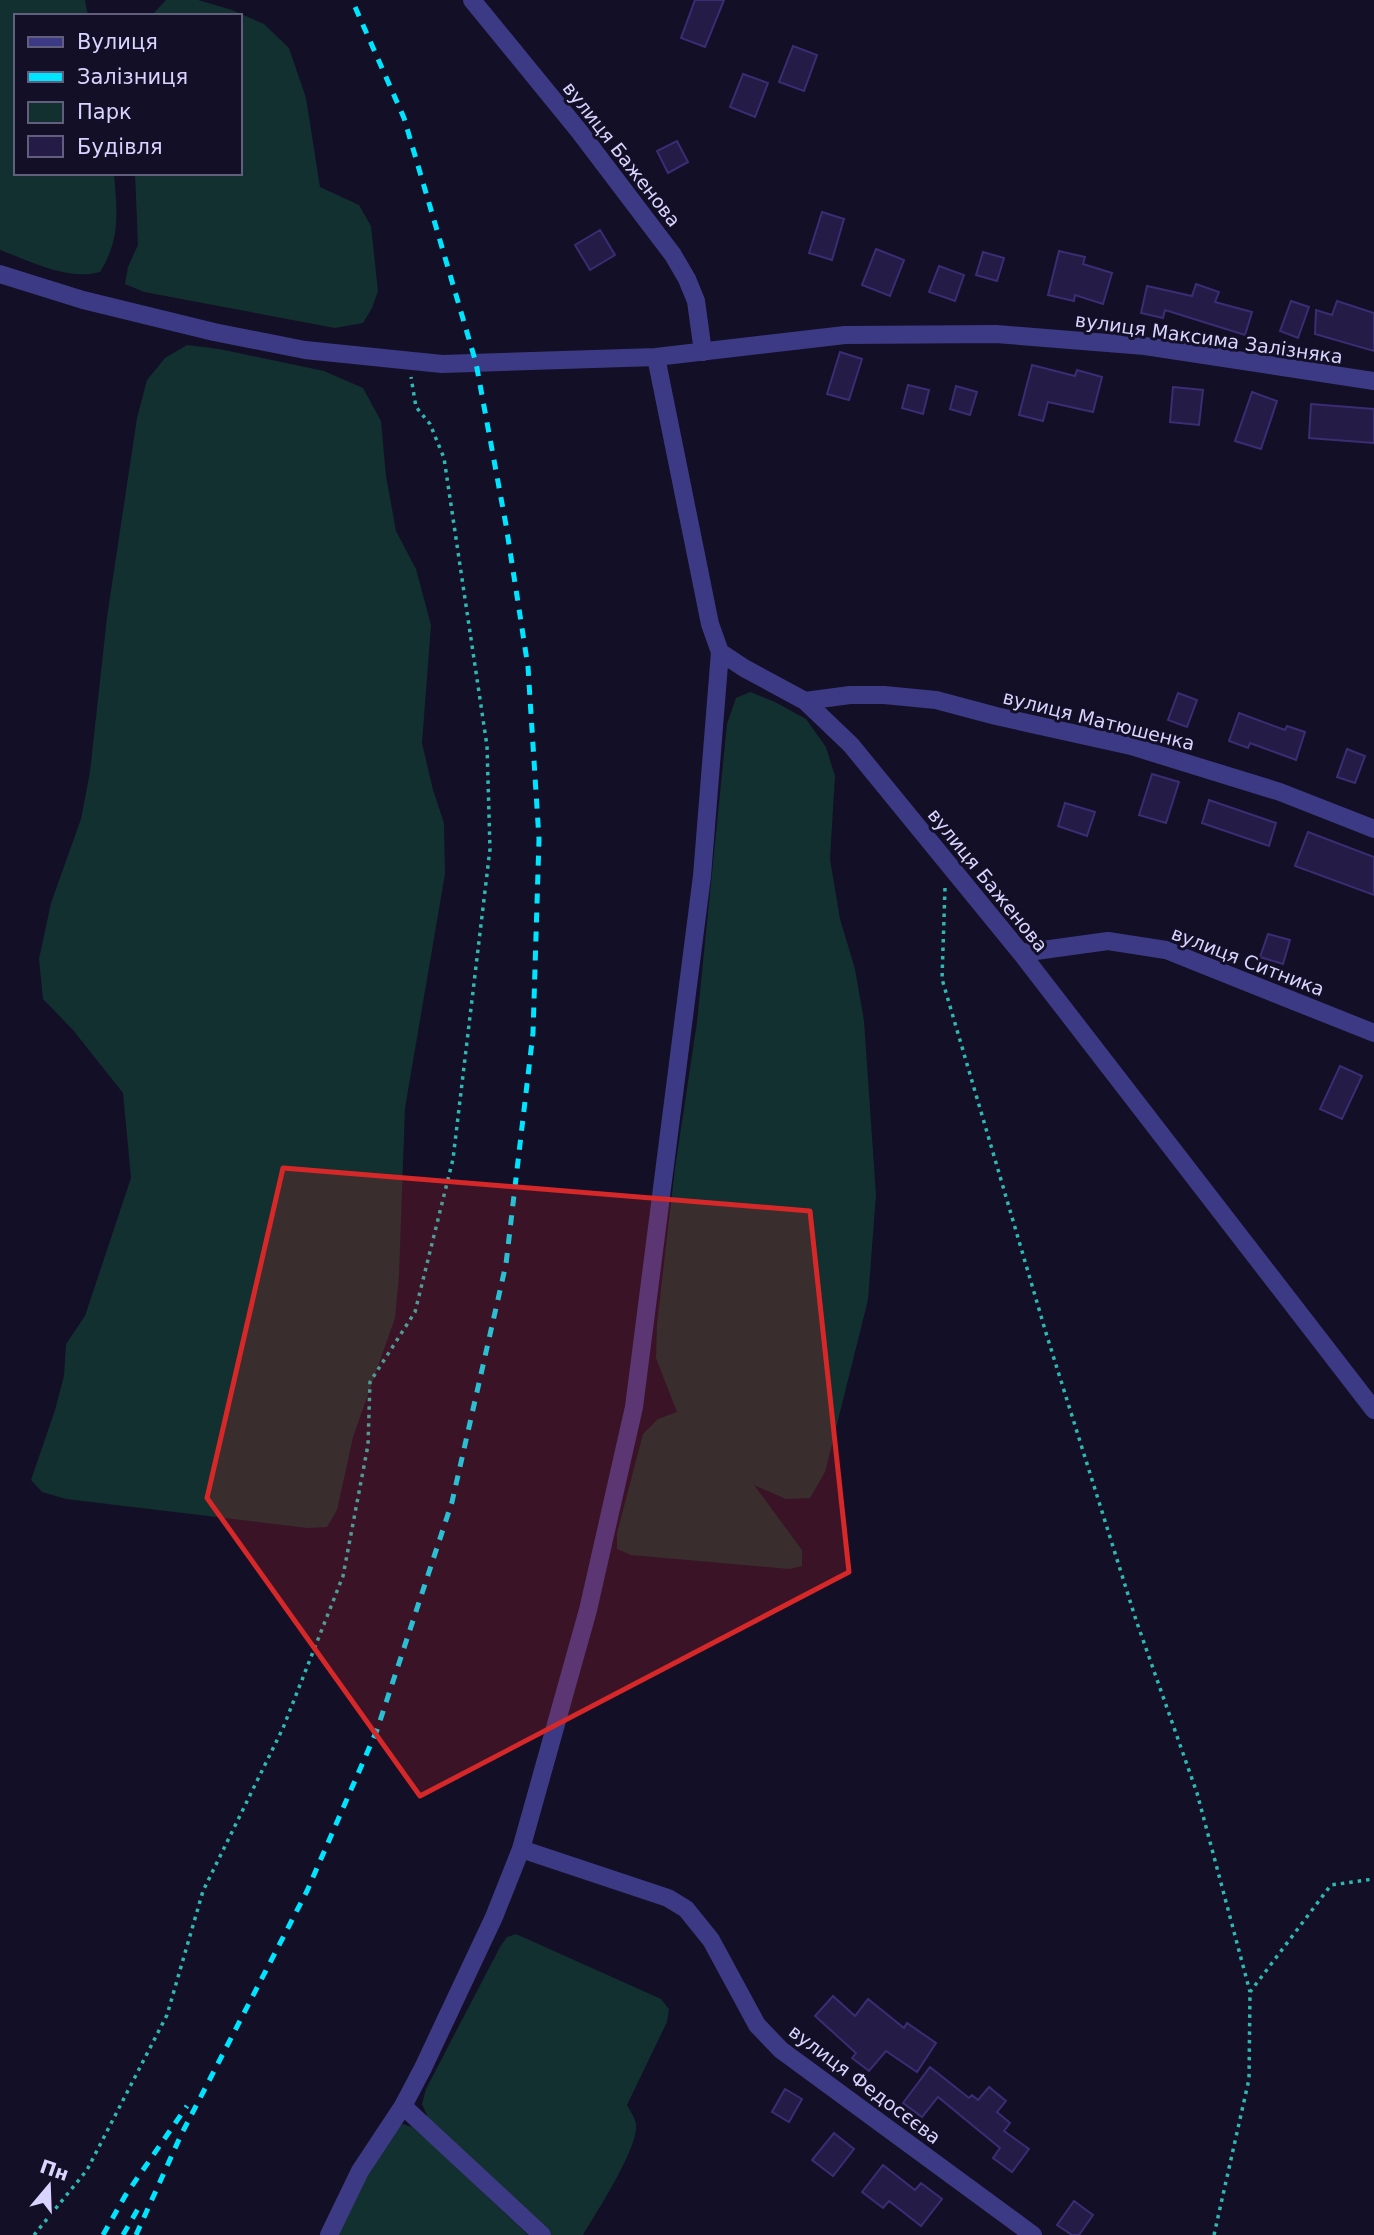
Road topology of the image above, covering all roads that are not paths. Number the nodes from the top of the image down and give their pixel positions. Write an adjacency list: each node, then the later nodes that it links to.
1 (472, 0): 3 (street, вулиця Баженова)
2 (0, 274): 4 (street, вулиця Максима Залізняка)
3 (704, 352): 4 (street, вулиця Максима Залізняка); 5 (street, вулиця Максима Залізняка)
4 (656, 357): 6 (street)
5 (1374, 381)
6 (720, 652): 7 (street, вулиця Баженова); 12 (street)
7 (805, 701): 8 (street, вулиця Матюшенка); 9 (street, вулиця Баженова)
8 (1374, 829)
9 (1021, 953): 10 (street, вулиця Ситника); 11 (street, вулиця Баженова)
10 (1374, 1033)
11 (1374, 1410)
12 (521, 1849): 13 (street); 16 (street, вулиця Федосєєва)
13 (403, 2106): 14 (street); 15 (street)
14 (329, 2235)
15 (542, 2235)
16 (1032, 2235)

